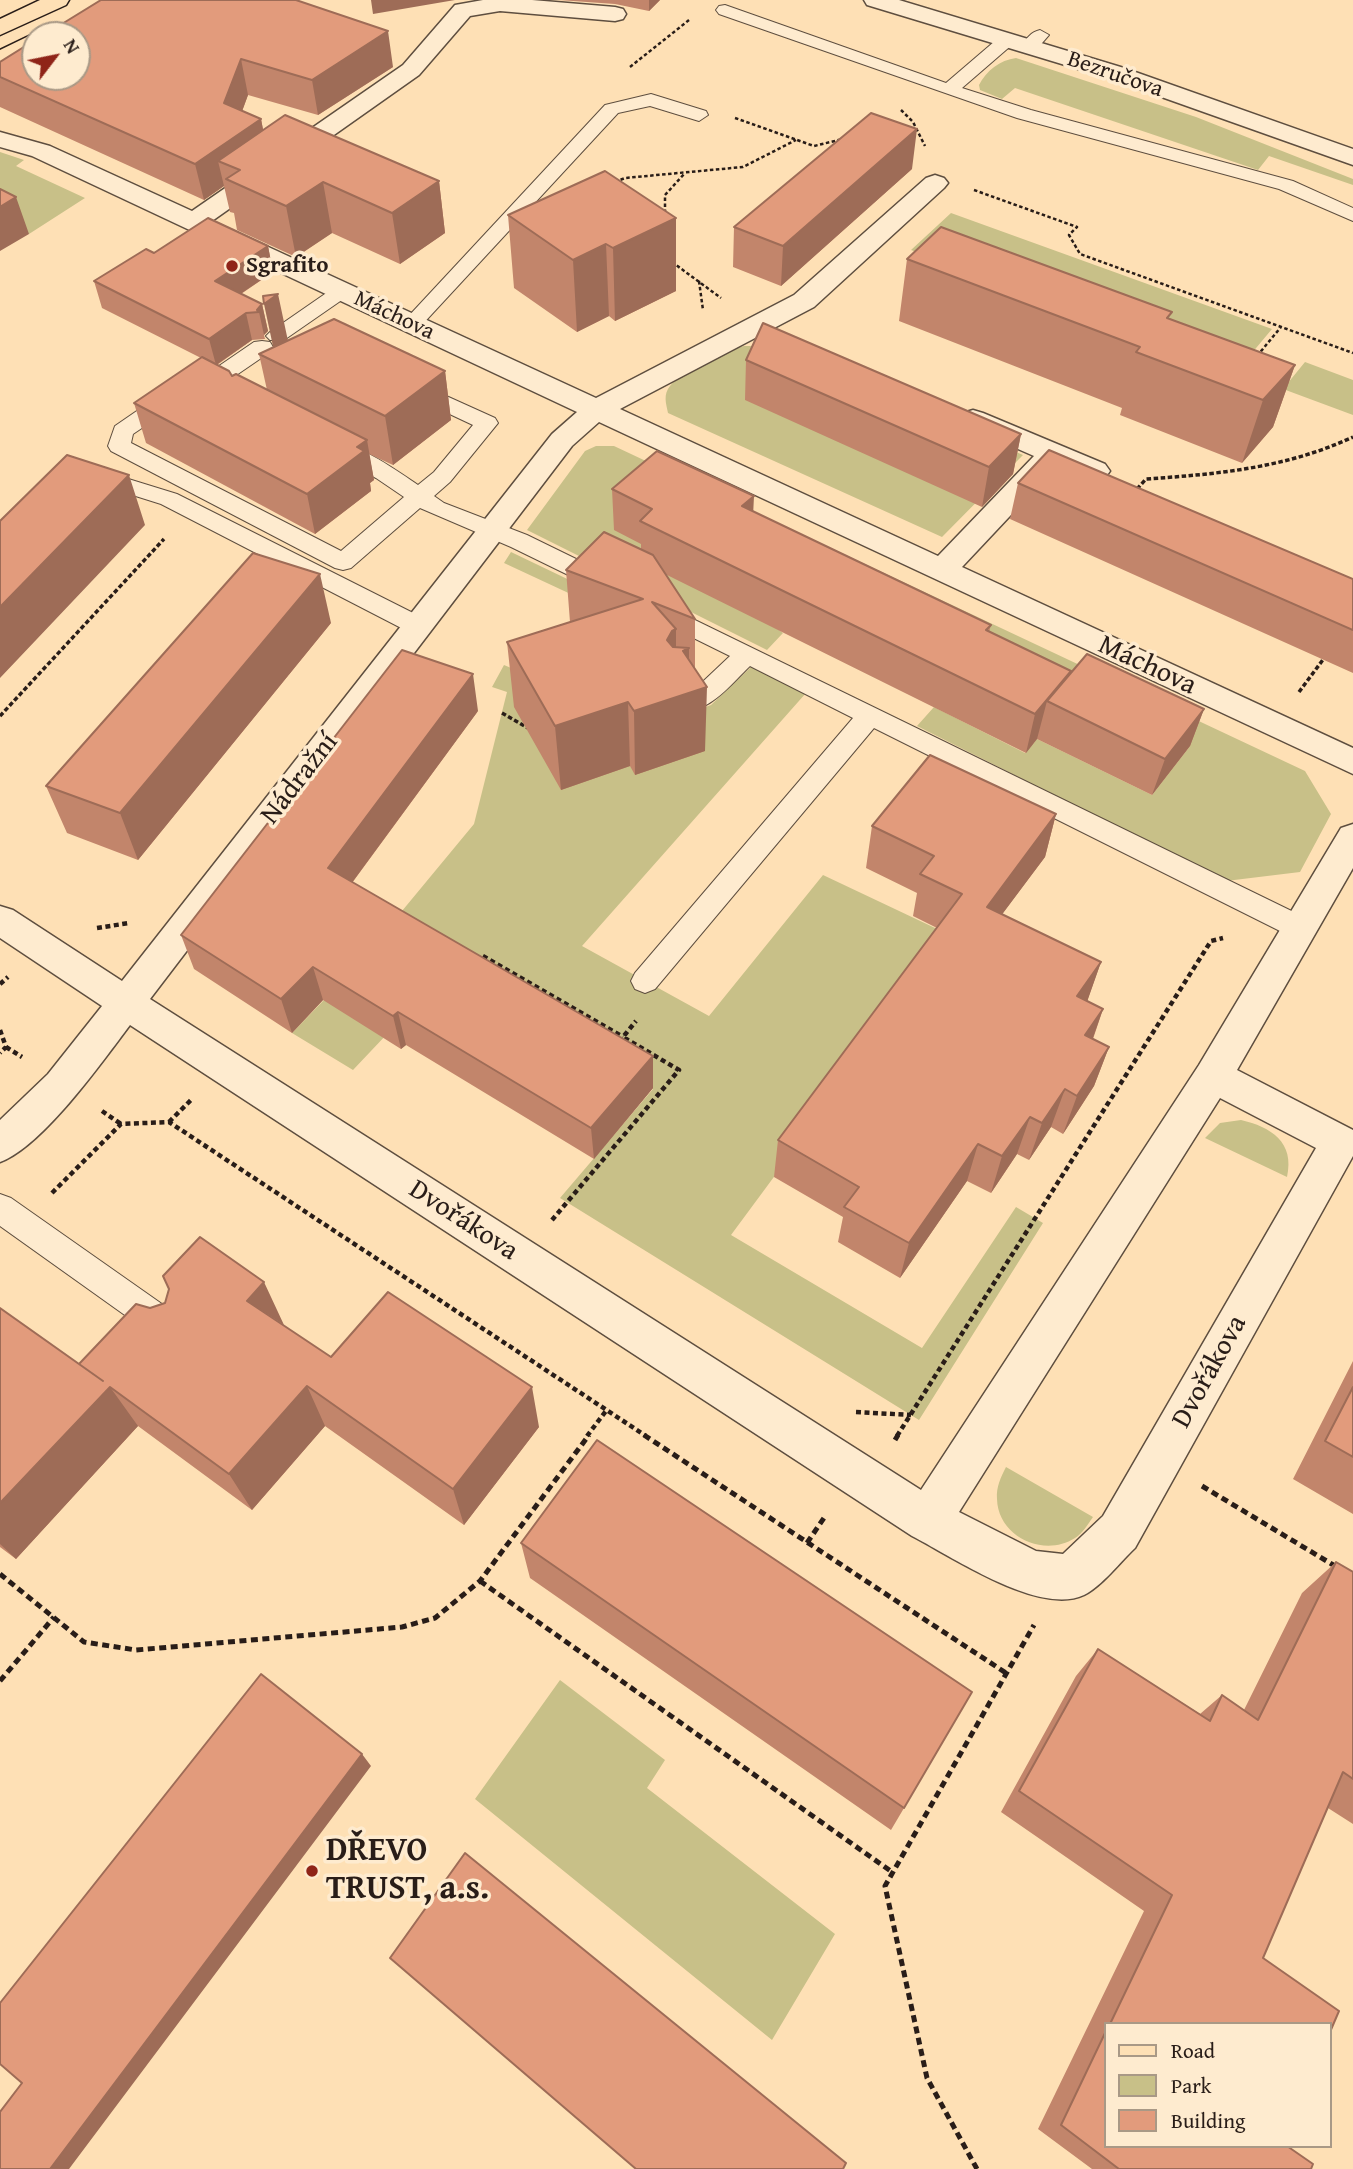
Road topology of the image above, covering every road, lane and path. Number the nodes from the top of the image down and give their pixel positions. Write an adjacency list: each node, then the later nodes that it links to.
1 (58, 0): 6 (main road)
2 (875, 0): 7 (street, Bezručova)
3 (725, 10): 11 (lane)
4 (615, 14): 28 (street)
5 (695, 15): 10 (path)
6 (0, 28)
7 (1026, 40): 11 (lane); 21 (street, Bezručova)
8 (21, 48): 9 (main road)
9 (0, 60)
10 (629, 68)
11 (949, 90): 26 (lane)
12 (896, 105): 15 (path)
13 (699, 115): 33 (lane)
14 (732, 117): 19 (path)
15 (913, 122): 16 (path); 20 (path)
16 (900, 125)
17 (850, 137): 19 (path)
18 (0, 139): 28 (street, Máchova)
19 (796, 139): 22 (path)
20 (930, 156)
21 (1353, 158)
22 (685, 173): 23 (path); 27 (path)
23 (612, 183)
24 (935, 183): 34 (street)
25 (965, 187): 35 (path)
26 (1353, 215)
27 (667, 218)
28 (193, 222): 32 (street, Máchova)
29 (674, 254): 31 (path)
30 (666, 258): 31 (path)
31 (677, 265): 34 (path)
32 (342, 292): 33 (street, Máchova); 40 (lane)
33 (412, 324): 42 (street, Máchova)
34 (756, 327): 36 (street); 42 (street)
35 (1281, 327): 37 (path); 38 (path)
36 (793, 342)
37 (1353, 353)
38 (1256, 357)
39 (389, 376): 49 (lane)
40 (208, 384): 41 (lane); 49 (lane)
41 (232, 396)
42 (596, 410): 51 (street, Nádražní); 53 (street, Máchova)
43 (954, 411): 46 (street)
44 (1353, 437): 48 (path)
45 (321, 441): 49 (lane)
46 (1053, 453): 48 (street); 53 (street)
47 (79, 482): 50 (lane)
48 (1137, 488)
49 (419, 497): 51 (lane)
50 (191, 510): 52 (lane); 61 (path)
51 (493, 530): 55 (street, Nádražní); 57 (lane)
52 (278, 554): 54 (lane); 55 (lane)
53 (942, 570): 62 (street, Máchova)
54 (260, 574)
55 (418, 626): 71 (street, Nádražní)
56 (1331, 650): 62 (path)
57 (747, 654): 58 (lane); 60 (lane)
58 (683, 703)
59 (502, 713): 63 (path)
60 (870, 715): 66 (lane); 70 (lane)
61 (0, 716)
62 (1273, 725): 64 (street, Máchova)
63 (532, 731)
64 (1353, 762)
65 (1353, 837): 68 (street)
66 (1264, 911): 68 (lane); 83 (path)
67 (0, 920): 71 (street, Dvořákova)
68 (1300, 928): 77 (street)
69 (474, 963): 72 (path)
70 (645, 981): 75 (path)
71 (127, 1003): 78 (street, Nádražní); 85 (street, Dvořákova)
72 (606, 1027): 74 (path); 75 (path)
73 (0, 1030): 76 (path)
74 (598, 1036)
75 (623, 1037): 80 (path)
76 (0, 1053)
77 (1213, 1076): 85 (street); 88 (street, Dvořákova)
78 (0, 1144)
79 (11, 1216): 81 (lane); 82 (path)
80 (546, 1228)
81 (175, 1333)
82 (606, 1411): 89 (path); 91 (path)
83 (846, 1411)
84 (1198, 1483): 86 (path)
85 (928, 1520): 88 (street, Dvořákova)
86 (1342, 1570)
87 (0, 1574): 90 (path)
88 (1062, 1576): 91 (path)
89 (480, 1581): 90 (path); 93 (path)
90 (54, 1617): 92 (path)
91 (1006, 1673): 93 (path)
92 (0, 1681)
93 (892, 1872): 94 (path)
94 (977, 2169)

